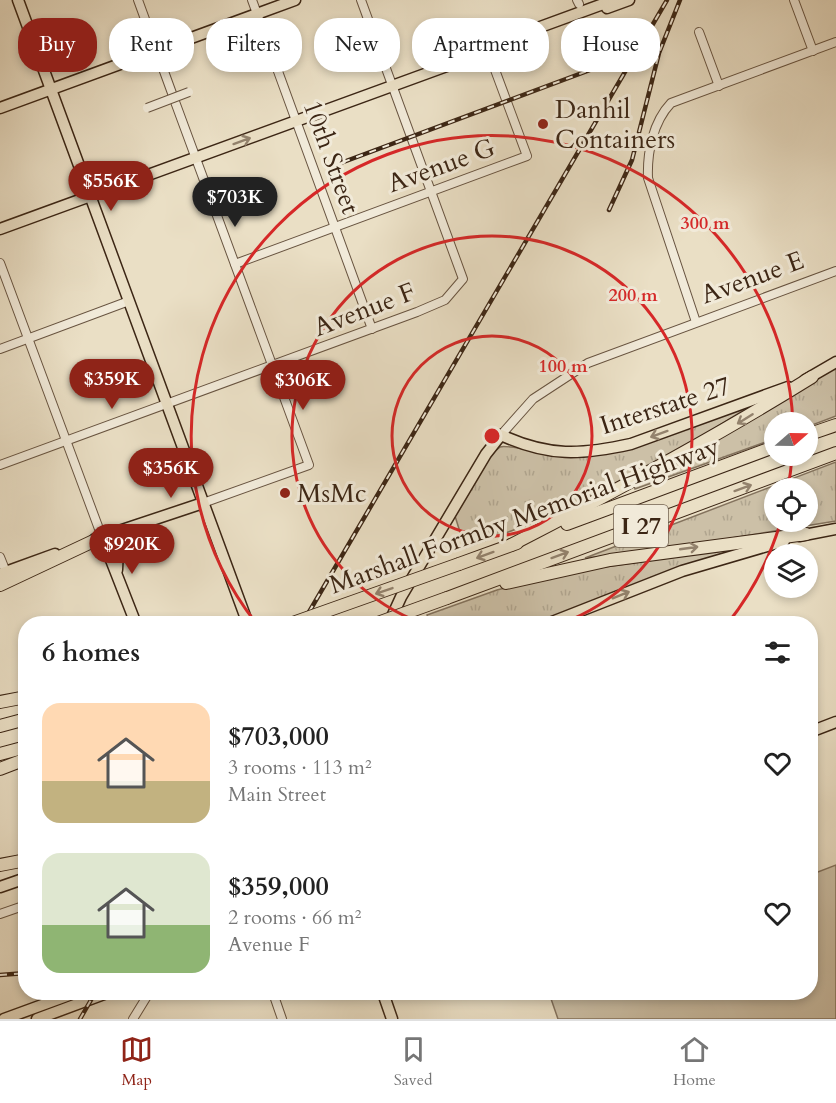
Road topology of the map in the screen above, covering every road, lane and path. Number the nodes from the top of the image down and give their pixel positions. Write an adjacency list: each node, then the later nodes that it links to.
1 (18, 0): 23 (main road)
2 (138, 0): 10 (street)
3 (252, 0): 9 (street, 10th Street)
4 (295, 0): 9 (main road)
5 (361, 0): 21 (street)
6 (614, 0): 11 (main road)
7 (629, 0): 12 (main road)
8 (794, 0): 16 (street)
9 (257, 14): 14 (main road); 27 (street, 10th Street)
10 (145, 18)
11 (549, 24)
12 (549, 29)
13 (699, 32): 22 (street)
14 (194, 37)
15 (836, 42): 16 (street)
16 (813, 51): 22 (street)
17 (109, 68): 23 (main road)
18 (165, 72): 28 (street)
19 (430, 72): 21 (main road)
20 (496, 72): 29 (street, Avenue G)
21 (392, 86): 27 (main road); 29 (street)
22 (719, 86): 37 (street)
23 (51, 89): 25 (main road); 30 (main road)
24 (189, 92): 26 (street, bridge)
25 (0, 108)
26 (147, 108)
27 (296, 121): 28 (main road, one-way to 27); 31 (street, 10th Street)
28 (196, 158): 30 (main road); 34 (street)
29 (431, 191): 31 (street, Avenue G); 38 (street, Avenue F)
30 (90, 196): 32 (main road); 36 (main road)
31 (335, 227): 34 (street, Avenue G); 38 (street, 10th Street)
32 (0, 229)
33 (0, 263): 39 (street)
34 (235, 264): 42 (street)
35 (836, 271): 37 (street, Avenue E)
36 (129, 301): 39 (street); 44 (main road)
37 (696, 322): 47 (street, Avenue E)
38 (372, 329): 42 (street, Avenue F)
39 (28, 338): 40 (street); 48 (street)
40 (0, 349)
41 (836, 362): 43 (main road, Interstate 27)
42 (273, 365): 44 (street, Avenue F); 52 (street)
43 (812, 377): 47 (main road, Interstate 27, one-way to 47); 57 (highway, one-way to 57)
44 (166, 404): 48 (street, Avenue F); 52 (main road)
45 (836, 425): 46 (highway)
46 (818, 431)
47 (501, 435): 66 (main road)
48 (66, 441): 51 (street, Avenue F); 56 (street)
49 (764, 451): 57 (highway, Marshall Formby Memorial Highway / I 27)
50 (836, 453): 62 (highway, Marshall Formby Memorial Highway / I 27, one-way to 50)
51 (0, 465)
52 (203, 503): 53 (main road); 64 (main road)
53 (150, 522): 56 (main road); 60 (main road)
54 (833, 530): 55 (main road)
55 (806, 534): 62 (highway, one-way to 55); 68 (main road, one-way to 55)
56 (102, 537): 59 (main road); 60 (main road); 61 (highway)
57 (511, 545): 65 (highway, Marshall Formby Memorial Highway / I 27, one-way to 65, bridge)
58 (0, 557): 59 (street)
59 (3, 573)
60 (118, 579): 63 (main road)
61 (0, 585)
62 (447, 598): 67 (highway, Marshall Formby Memorial Highway / I 27, bridge)
63 (133, 616)
64 (245, 616)
65 (313, 616)
66 (393, 616)
67 (397, 616)
68 (567, 616)
69 (18, 699): 70 (highway)
70 (0, 702)
71 (18, 721): 73 (highway)
72 (836, 722): 74 (main road)
73 (0, 726)
74 (818, 729)
75 (18, 749): 76 (highway)
76 (0, 754)
77 (18, 762): 78 (highway)
78 (0, 769)
79 (18, 862): 80 (highway)
80 (0, 865)
81 (18, 881): 82 (main road)
82 (0, 887)
83 (18, 908): 84 (street)
84 (0, 914)
85 (56, 1000): 91 (main road)
86 (88, 1000): 92 (main road)
87 (144, 1000): 90 (street)
88 (275, 1000): 93 (street)
89 (385, 1000): 94 (main road)
90 (134, 1016)
91 (4, 1019)
92 (37, 1019)
93 (282, 1019)
94 (392, 1019)

